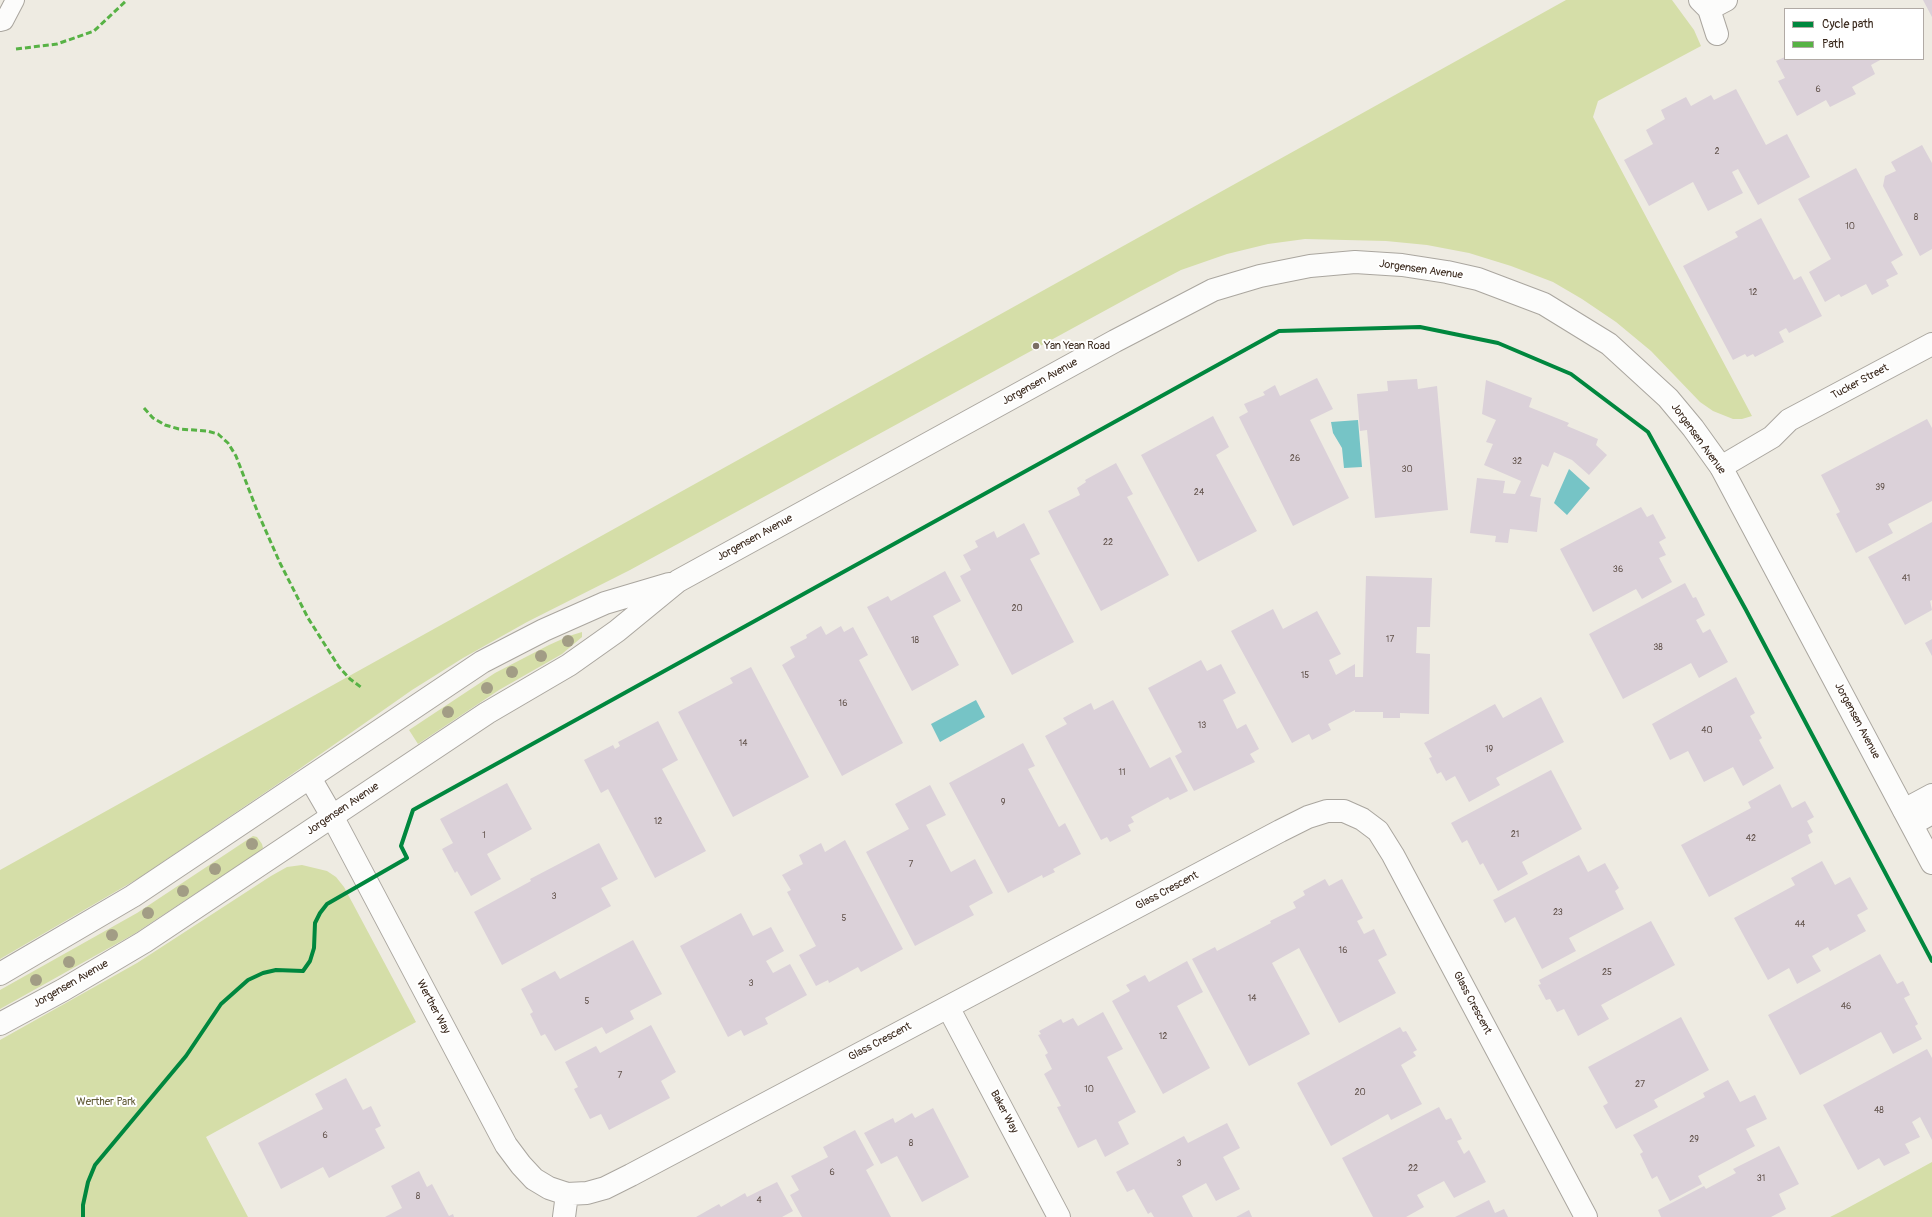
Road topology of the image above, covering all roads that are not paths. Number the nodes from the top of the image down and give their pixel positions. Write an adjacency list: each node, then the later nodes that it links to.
1 (15, 0): 3 (lane)
2 (1712, 3): 4 (street)
3 (0, 22)
4 (1717, 34)
5 (1932, 344): 6 (street, Tucker Street)
6 (1716, 461): 7 (street, Jorgensen Avenue); 12 (street, Jorgensen Avenue)
7 (678, 581): 8 (street, Jorgensen Avenue); 11 (street, Jorgensen Avenue)
8 (310, 778): 11 (street, Werther Way); 14 (street, Jorgensen Avenue)
9 (1932, 795): 12 (street)
10 (1932, 813): 12 (street)
11 (332, 816): 16 (street, Jorgensen Avenue); 17 (street, Werther Way)
12 (1908, 817): 13 (street, Jorgensen Avenue)
13 (1932, 863)
14 (0, 974)
15 (948, 1007): 17 (street, Glass Crescent); 19 (street, Baker Way); 20 (street, Glass Crescent)
16 (0, 1024)
17 (567, 1194): 18 (street)
18 (564, 1217)
19 (1059, 1217)
20 (1586, 1217)

